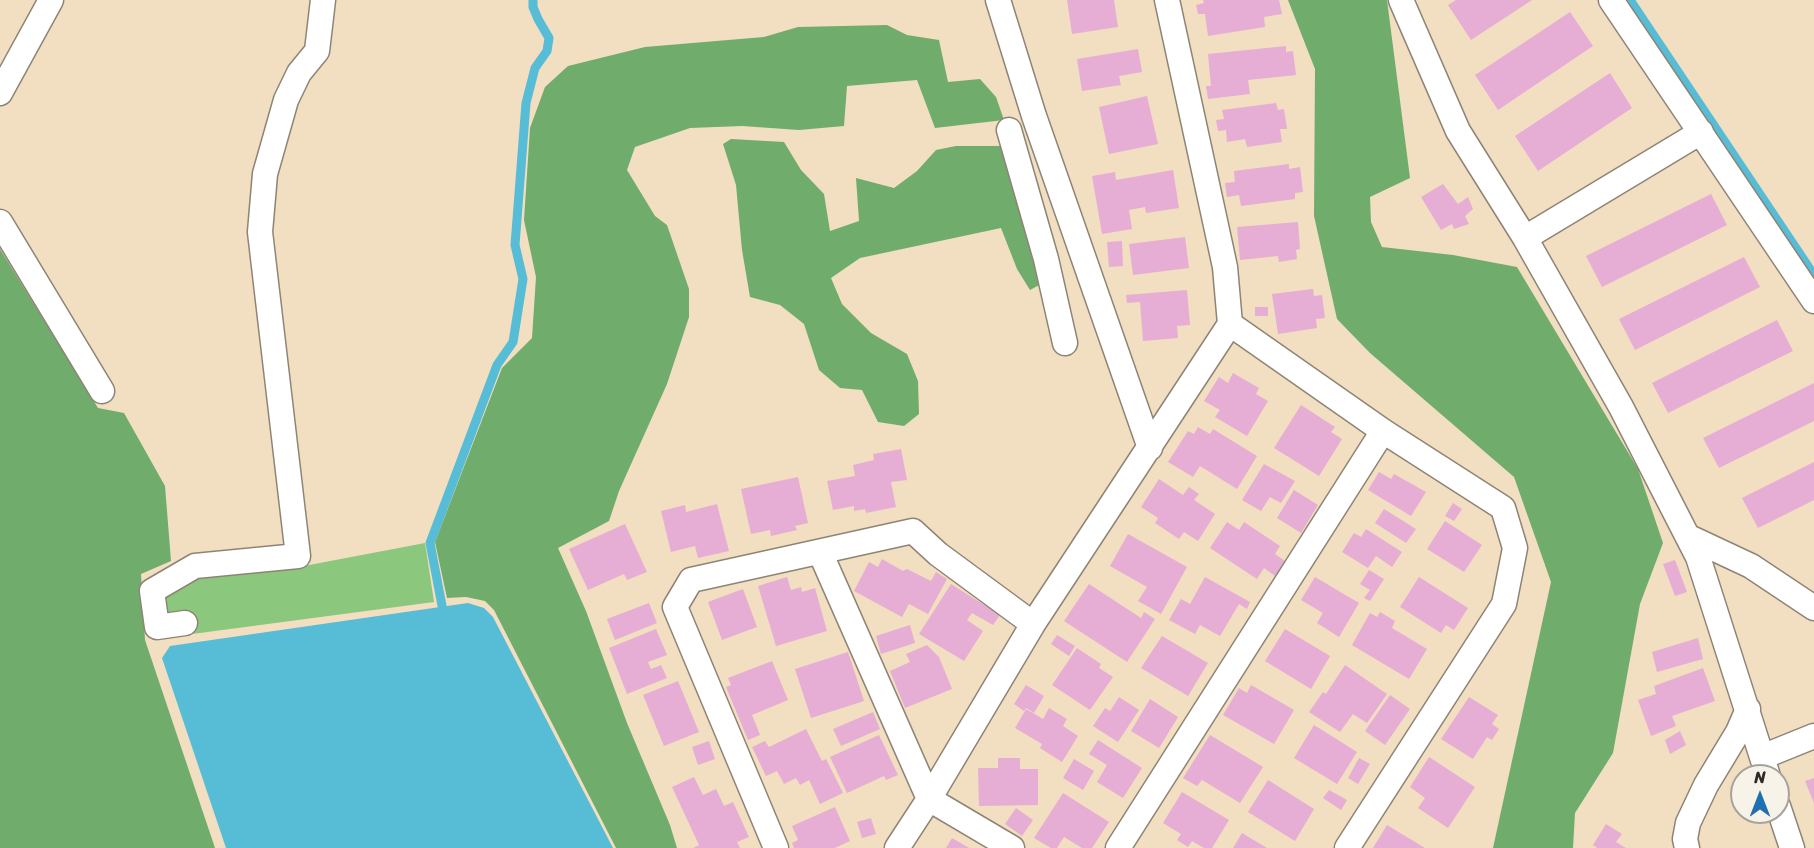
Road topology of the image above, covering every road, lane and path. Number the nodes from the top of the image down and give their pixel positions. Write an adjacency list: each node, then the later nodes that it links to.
1 (51, 0): 7 (street)
2 (324, 0): 21 (street)
3 (998, 0): 17 (street)
4 (1167, 0): 13 (street)
5 (1401, 0): 11 (street)
6 (1611, 0): 9 (street)
7 (0, 93)
8 (1009, 130): 14 (street)
9 (1701, 132): 11 (street); 12 (street)
10 (0, 222): 15 (street)
11 (1525, 238): 18 (street)
12 (1814, 301)
13 (1230, 324): 16 (street); 17 (street)
14 (1065, 343)
15 (102, 391)
16 (1383, 431): 32 (street); 33 (street)
17 (1149, 448): 22 (street)
18 (1687, 536): 20 (street); 23 (street)
19 (820, 552): 22 (street); 27 (street); 29 (street)
20 (1814, 608)
21 (185, 623)
22 (1033, 624): 27 (street)
23 (1748, 709): 25 (street); 34 (street)
24 (1814, 736): 26 (street)
25 (1764, 764)
26 (1770, 764)
27 (929, 799): 30 (street); 31 (street)
28 (1784, 824): 35 (street)
29 (776, 848)
30 (897, 848)
31 (1012, 848)
32 (1118, 848)
33 (1347, 848)
34 (1686, 848)
35 (1792, 848)

